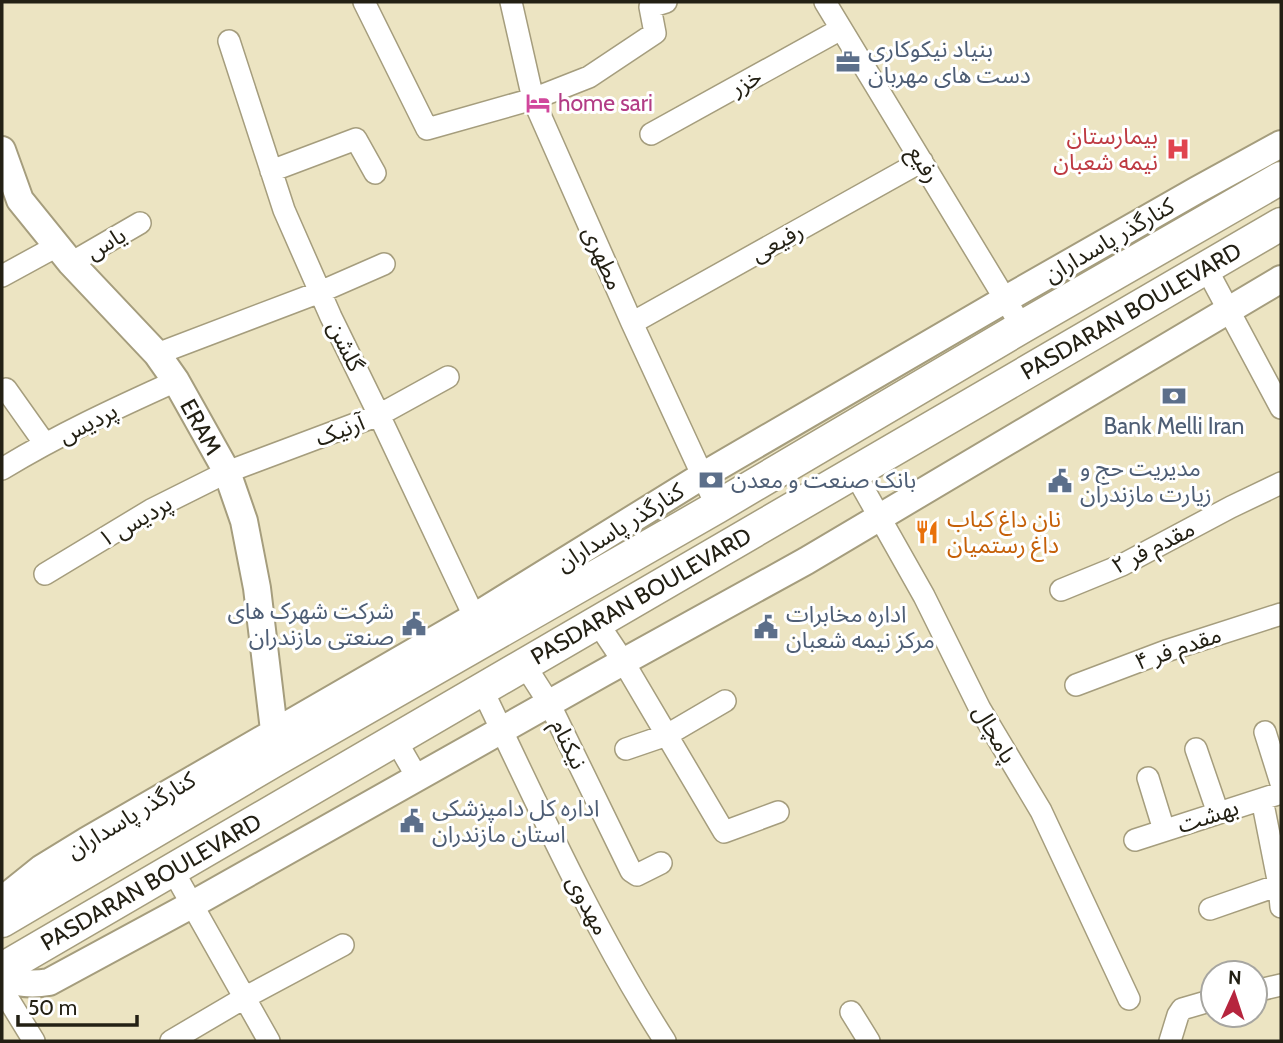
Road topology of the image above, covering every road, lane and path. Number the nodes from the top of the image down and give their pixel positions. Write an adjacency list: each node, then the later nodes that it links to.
1 (364, 2): 7 (street)
2 (511, 2): 7 (street, مطهری)
3 (666, 2): 7 (street)
4 (825, 2): 5 (street, رفیع)
5 (841, 29): 8 (street, خزر); 11 (street, رفیع)
6 (229, 41): 12 (street, گلشن)
7 (533, 99): 26 (street, مطهری)
8 (651, 135)
9 (1281, 144): 24 (main road, کنارگذر پاسداران)
10 (2, 150): 15 (main road, ERAM)
11 (922, 161): 24 (street, رفیع); 26 (street, رفیعی)
12 (271, 172): 13 (street); 23 (street, گلشن)
13 (375, 173)
14 (1281, 178): 27 (highway, PASDARAN BOULEVARD)
15 (7, 183): 18 (main road, ERAM)
16 (140, 223): 18 (street, یاس)
17 (1281, 224): 20 (highway, PASDARAN BOULEVARD)
18 (64, 255): 21 (street, یاس); 28 (main road, ERAM)
19 (384, 264): 23 (street)
20 (1206, 268): 25 (street); 37 (highway, PASDARAN BOULEVARD)
21 (2, 276)
22 (1281, 279): 25 (main road)
23 (320, 292): 28 (street); 33 (street, گلشن)
24 (1006, 299): 27 (street, رفیع); 38 (main road, کنارگذر پاسداران)
25 (1228, 310): 32 (street); 41 (main road)
26 (632, 323): 38 (street, مطهری)
27 (1023, 327): 40 (highway, PASDARAN BOULEVARD)
28 (157, 354): 30 (main road, ERAM)
29 (448, 377): 33 (street, آرنیک)
30 (176, 382): 34 (street, پردیس); 36 (main road, ERAM)
31 (6, 389): 34 (street)
32 (1281, 408)
33 (379, 415): 36 (street, آرنیک); 46 (street, گلشن)
34 (45, 444): 35 (street, پردیس)
35 (2, 469)
36 (227, 472): 42 (street, پردیس ۱); 57 (main road, ERAM)
37 (853, 472): 41 (street, پامچال); 45 (highway, PASDARAN BOULEVARD)
38 (702, 476): 40 (street, مطهری); 46 (main road, کنارگذر پاسداران)
39 (1281, 483): 43 (street, مقدم فر ۲)
40 (717, 507): 46 (highway, PASDARAN BOULEVARD)
41 (879, 518): 47 (main road); 80 (street, پامچال)
42 (45, 574)
43 (1061, 590)
44 (1281, 614): 49 (street, مقدم فر ۴)
45 (597, 622): 47 (street); 48 (highway, PASDARAN BOULEVARD)
46 (480, 629): 57 (highway, PASDARAN BOULEVARD)
47 (623, 661): 52 (main road); 55 (street)
48 (524, 664): 50 (highway, PASDARAN BOULEVARD); 52 (street, نیکنام)
49 (1076, 685)
50 (482, 689): 53 (street, مهدوی); 56 (highway, PASDARAN BOULEVARD)
51 (726, 701): 55 (street)
52 (548, 703): 53 (main road); 68 (street, نیکنام)
53 (502, 730): 60 (main road); 83 (street, مهدوی)
54 (1265, 732): 62 (street)
55 (667, 735): 58 (street); 64 (street)
56 (395, 739): 60 (street); 69 (highway, PASDARAN BOULEVARD)
57 (276, 745): 71 (main road, کنارگذر پاسداران); 74 (highway, PASDARAN BOULEVARD)
58 (625, 749)
59 (1196, 749): 65 (street)
60 (417, 777): 72 (main road)
61 (1148, 778): 66 (street)
62 (1281, 783)
63 (1271, 796): 65 (street, بهشت); 70 (street)
64 (778, 812)
65 (1218, 813): 66 (street, بهشت)
66 (1164, 830): 67 (street, بهشت)
67 (1135, 840)
68 (661, 863)
69 (172, 869): 72 (street); 76 (highway, PASDARAN BOULEVARD)
70 (1280, 896): 73 (street)
71 (2, 900)
72 (193, 904): 77 (main road); 79 (street)
73 (1210, 909)
74 (2, 921)
75 (343, 945): 79 (street)
76 (2, 970)
77 (2, 978)
78 (2, 989): 84 (street)
79 (244, 998): 85 (street); 86 (street)
80 (1129, 999)
81 (1199, 1004): 88 (street)
82 (851, 1012): 87 (street)
83 (660, 1040)
84 (34, 1041)
85 (171, 1041)
86 (269, 1041)
87 (869, 1041)
88 (1170, 1041)

